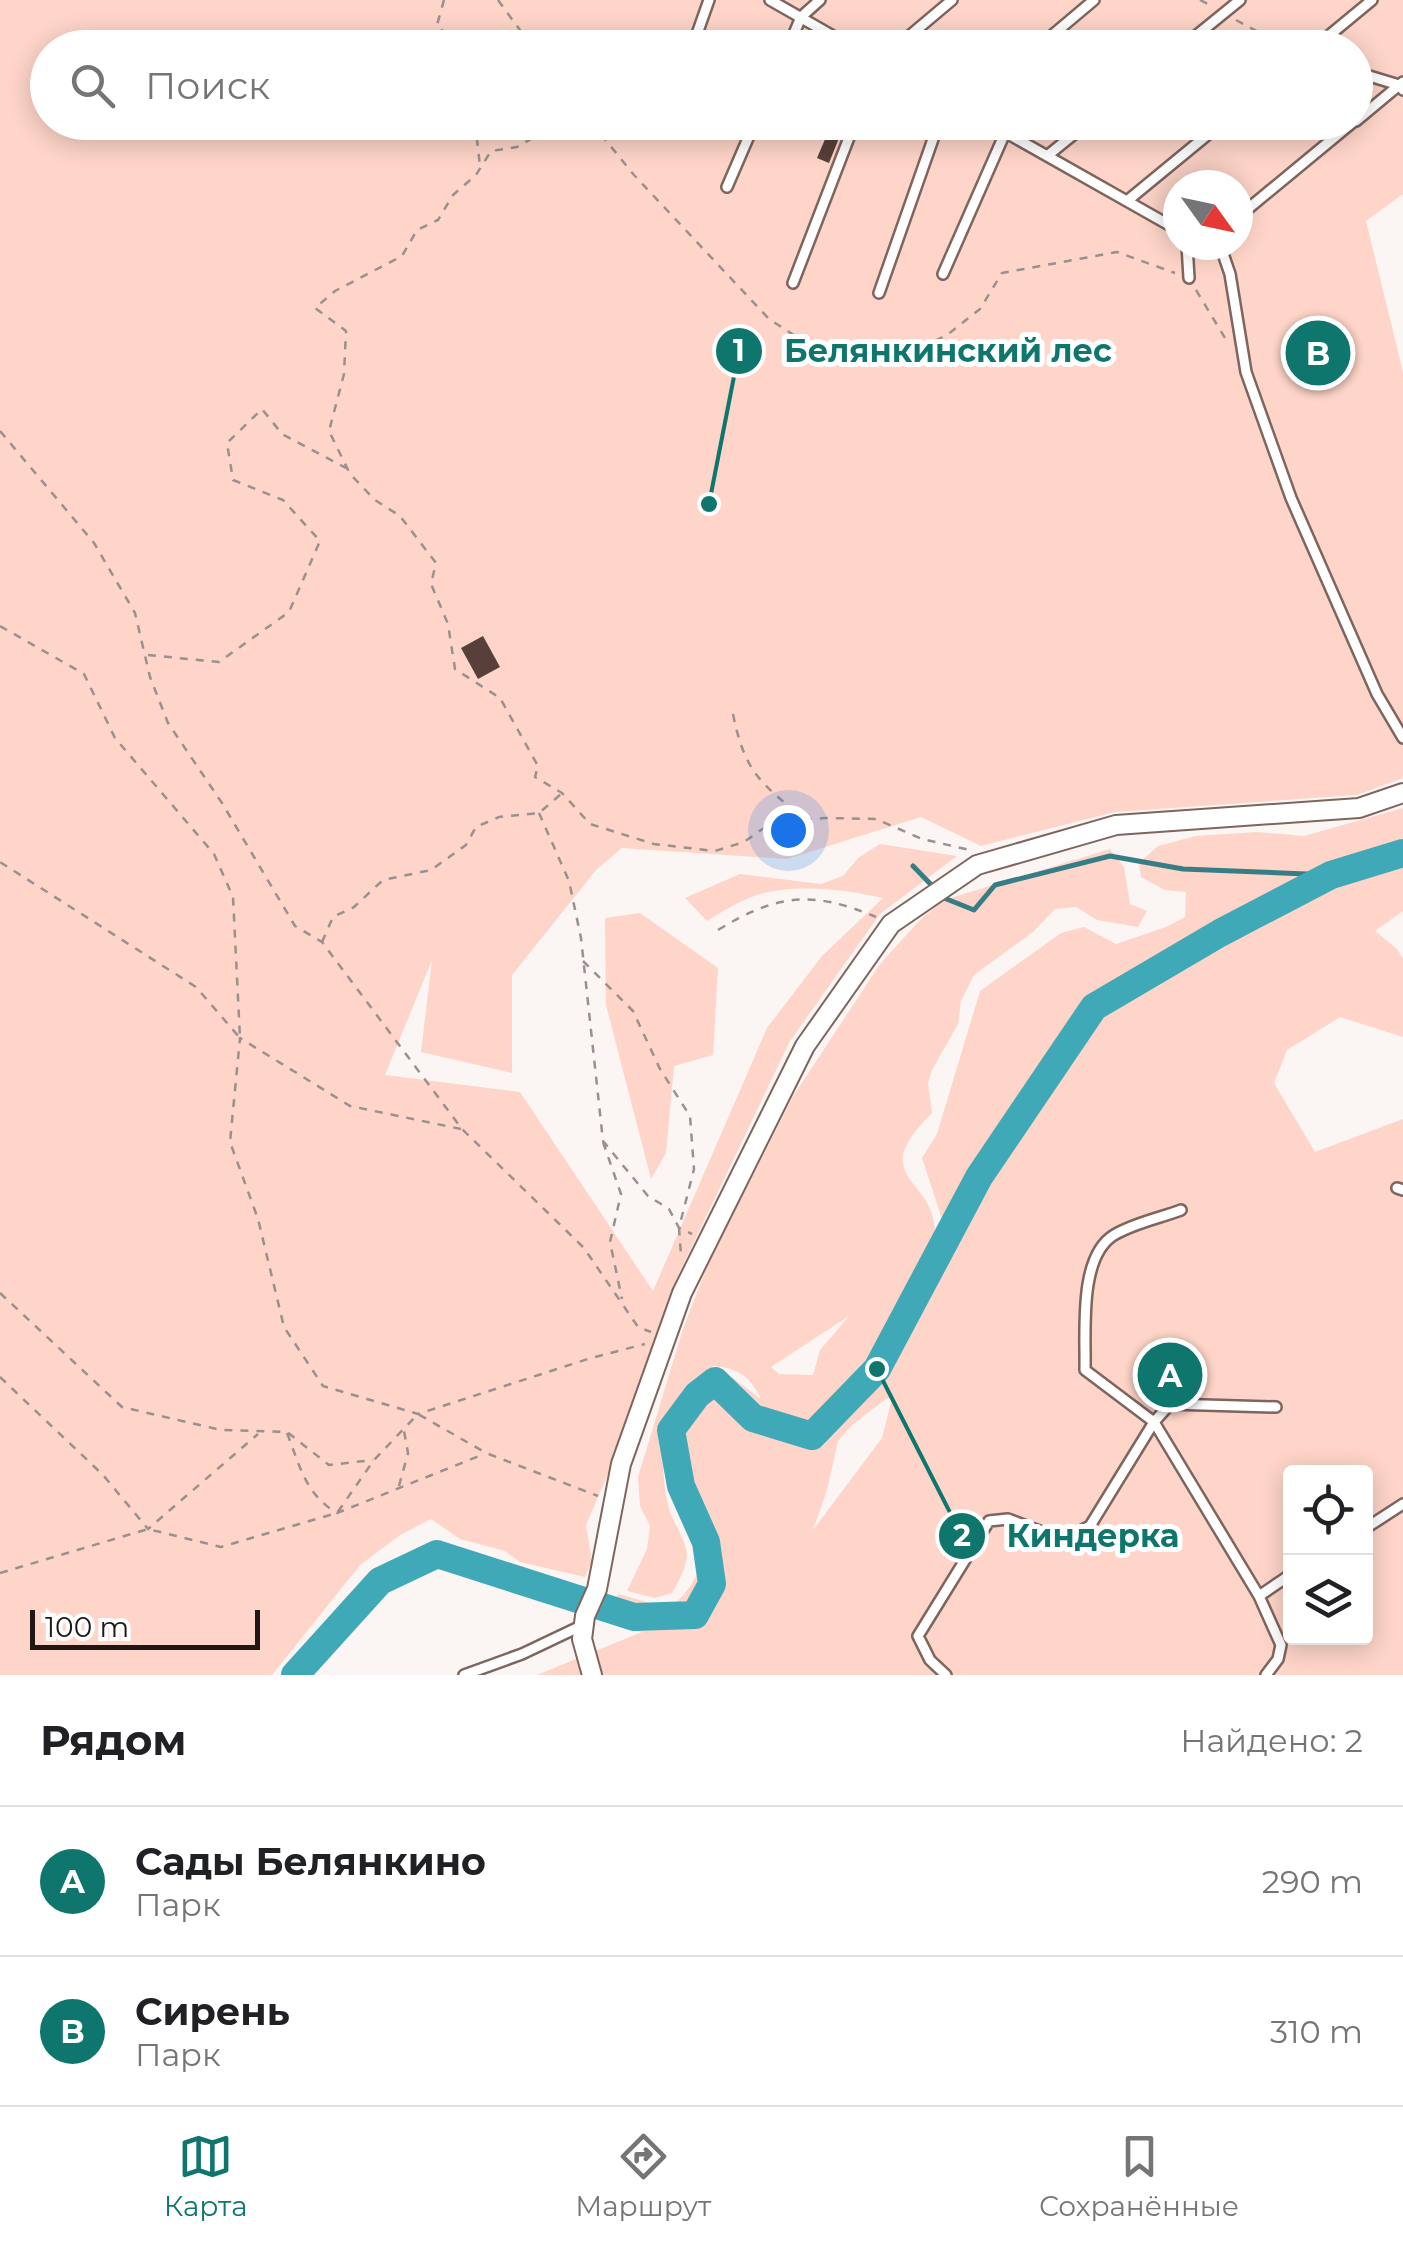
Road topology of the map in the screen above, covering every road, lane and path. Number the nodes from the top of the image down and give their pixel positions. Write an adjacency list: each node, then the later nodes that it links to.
1 (444, 0): 13 (path)
2 (498, 0): 14 (path)
3 (709, 0): 15 (lane)
4 (770, 0): 12 (lane)
5 (820, 0): 12 (lane)
6 (952, 0): 18 (lane)
7 (1094, 0): 19 (lane)
8 (1200, 0): 11 (path)
9 (1240, 0): 11 (lane)
10 (1372, 0): 22 (lane)
11 (1224, 13): 20 (lane); 21 (path)
12 (801, 17): 16 (lane); 17 (lane)
13 (441, 30)
14 (520, 30)
15 (698, 30)
16 (796, 30)
17 (823, 30)
18 (916, 30)
19 (1058, 30)
20 (1204, 30)
21 (1255, 30)
22 (1336, 30)
23 (1373, 77): 24 (lane)
24 (1402, 86): 25 (lane)
25 (1373, 108)
26 (477, 140): 38 (path)
27 (529, 140): 38 (path)
28 (605, 140): 46 (path)
29 (747, 140): 39 (lane)
30 (848, 140): 47 (lane)
31 (933, 140): 48 (lane)
32 (1001, 140): 45 (lane)
33 (1019, 140): 37 (lane)
34 (1067, 140): 37 (lane)
35 (1201, 140): 40 (lane)
36 (1332, 140): 41 (lane)
37 (1047, 156): 40 (lane)
38 (480, 168): 51 (path)
39 (727, 187)
40 (1127, 201): 42 (lane)
41 (1253, 206)
42 (1163, 221)
43 (1187, 260): 46 (lane)
44 (1225, 260): 49 (lane)
45 (942, 274)
46 (1188, 278): 49 (path)
47 (793, 283)
48 (878, 293)
49 (1246, 372): 55 (lane)
50 (0, 430): 64 (path)
51 (348, 470): 53 (path); 56 (path)
52 (0, 626): 66 (path)
53 (148, 655)
54 (733, 714): 59 (path)
55 (1403, 738)
56 (562, 793): 58 (path); 59 (path)
57 (1403, 793): 60 (street)
58 (539, 813): 64 (path); 65 (path)
59 (805, 820): 60 (path)
60 (995, 860): 62 (street)
61 (0, 862): 66 (path)
62 (891, 924): 63 (path); 71 (street)
63 (718, 930)
64 (322, 942): 67 (path)
65 (582, 960): 68 (path); 70 (path)
66 (240, 1038): 67 (path); 78 (path)
67 (462, 1129): 74 (path)
68 (603, 1141): 70 (path); 74 (path)
69 (1182, 1210): 79 (lane)
70 (679, 1228): 71 (path); 72 (path)
71 (708, 1242): 72 (street)
72 (688, 1281): 75 (street)
73 (0, 1293): 82 (path)
74 (623, 1305): 75 (path)
75 (666, 1339): 78 (path); 85 (street)
76 (0, 1377): 90 (path)
77 (1276, 1407): 79 (lane)
78 (418, 1414): 80 (path); 83 (path)
79 (1154, 1422): 93 (lane); 97 (lane)
80 (404, 1429): 84 (path); 86 (path)
81 (287, 1432): 82 (path); 84 (path); 88 (path)
82 (258, 1434): 90 (path)
83 (486, 1453): 85 (path); 86 (path)
84 (374, 1460): 88 (path)
85 (616, 1484): 94 (street)
86 (399, 1486): 88 (path)
87 (1403, 1504): 89 (lane)
88 (337, 1513): 90 (path)
89 (1373, 1523)
90 (148, 1529): 91 (path)
91 (0, 1573)
92 (1283, 1580): 93 (lane)
93 (1258, 1596): 98 (lane)
94 (584, 1620): 95 (lane); 96 (street)
95 (464, 1675)
96 (592, 1675)
97 (946, 1675)
98 (1266, 1675)

